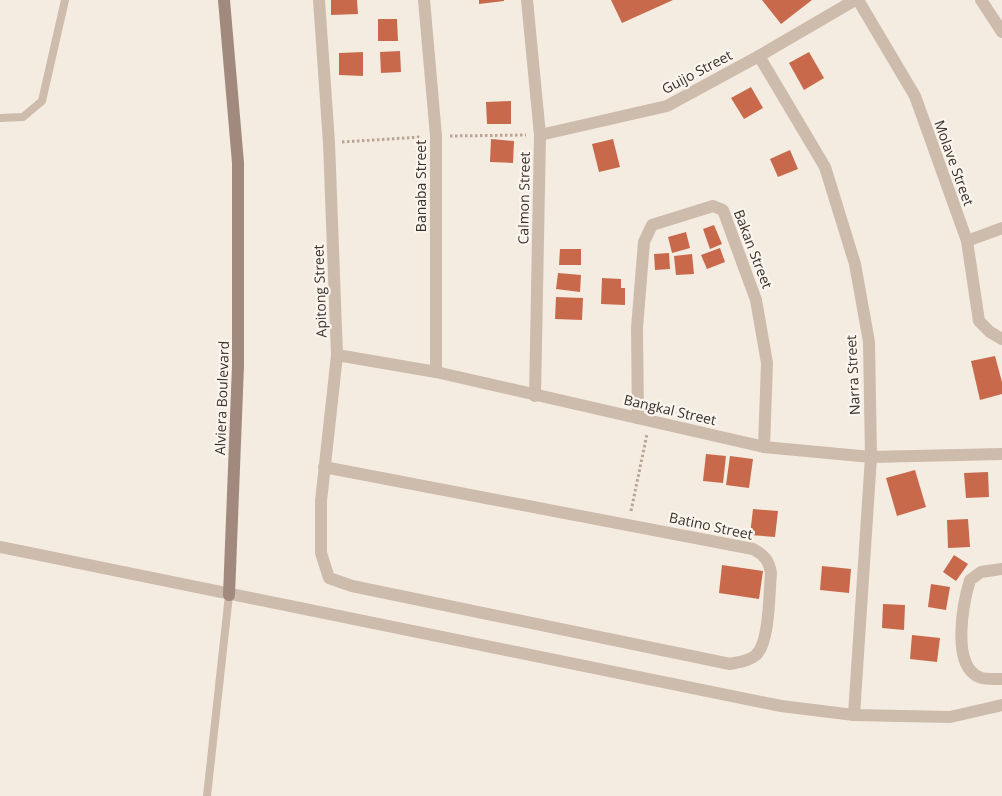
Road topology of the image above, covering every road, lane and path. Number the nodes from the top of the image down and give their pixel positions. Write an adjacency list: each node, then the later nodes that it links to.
1 (65, 0): 10 (lane)
2 (224, 0): 27 (street, Alviera Boulevard)
3 (319, 0): 15 (street, Apitong Street)
4 (424, 0): 16 (street, Banaba Street)
5 (527, 0): 11 (street, Calmon Street)
6 (857, 0): 9 (street, Guijo Street); 13 (street, Molave Street)
7 (981, 0): 8 (street)
8 (1002, 32)
9 (759, 56): 11 (street, Guijo Street); 21 (street, Narra Street)
10 (0, 118)
11 (540, 135): 17 (street, Calmon Street)
12 (1002, 228): 13 (street)
13 (967, 241): 14 (street, Molave Street)
14 (1002, 339)
15 (337, 355): 16 (street, Bangkal Street); 22 (street, Apitong Street)
16 (436, 372): 17 (street, Bangkal Street)
17 (536, 396): 18 (street, Bangkal Street)
18 (644, 420): 19 (street, Bangkal Street); 19 (street, Bakan Street); 23 (path)
19 (764, 447): 21 (street, Bangkal Street)
20 (1002, 454): 21 (street, Bangkal Street)
21 (871, 457): 30 (street, Narra Street)
22 (324, 467): 23 (street, Batino Street); 26 (street, Apitong Street)
23 (628, 525): 26 (street, Batino Street)
24 (0, 547): 27 (street)
25 (1002, 568): 28 (street)
26 (329, 578)
27 (230, 595): 30 (street); 31 (lane, Alviera Boulevard)
28 (1002, 679)
29 (1002, 705): 30 (street)
30 (854, 715)
31 (208, 796)

